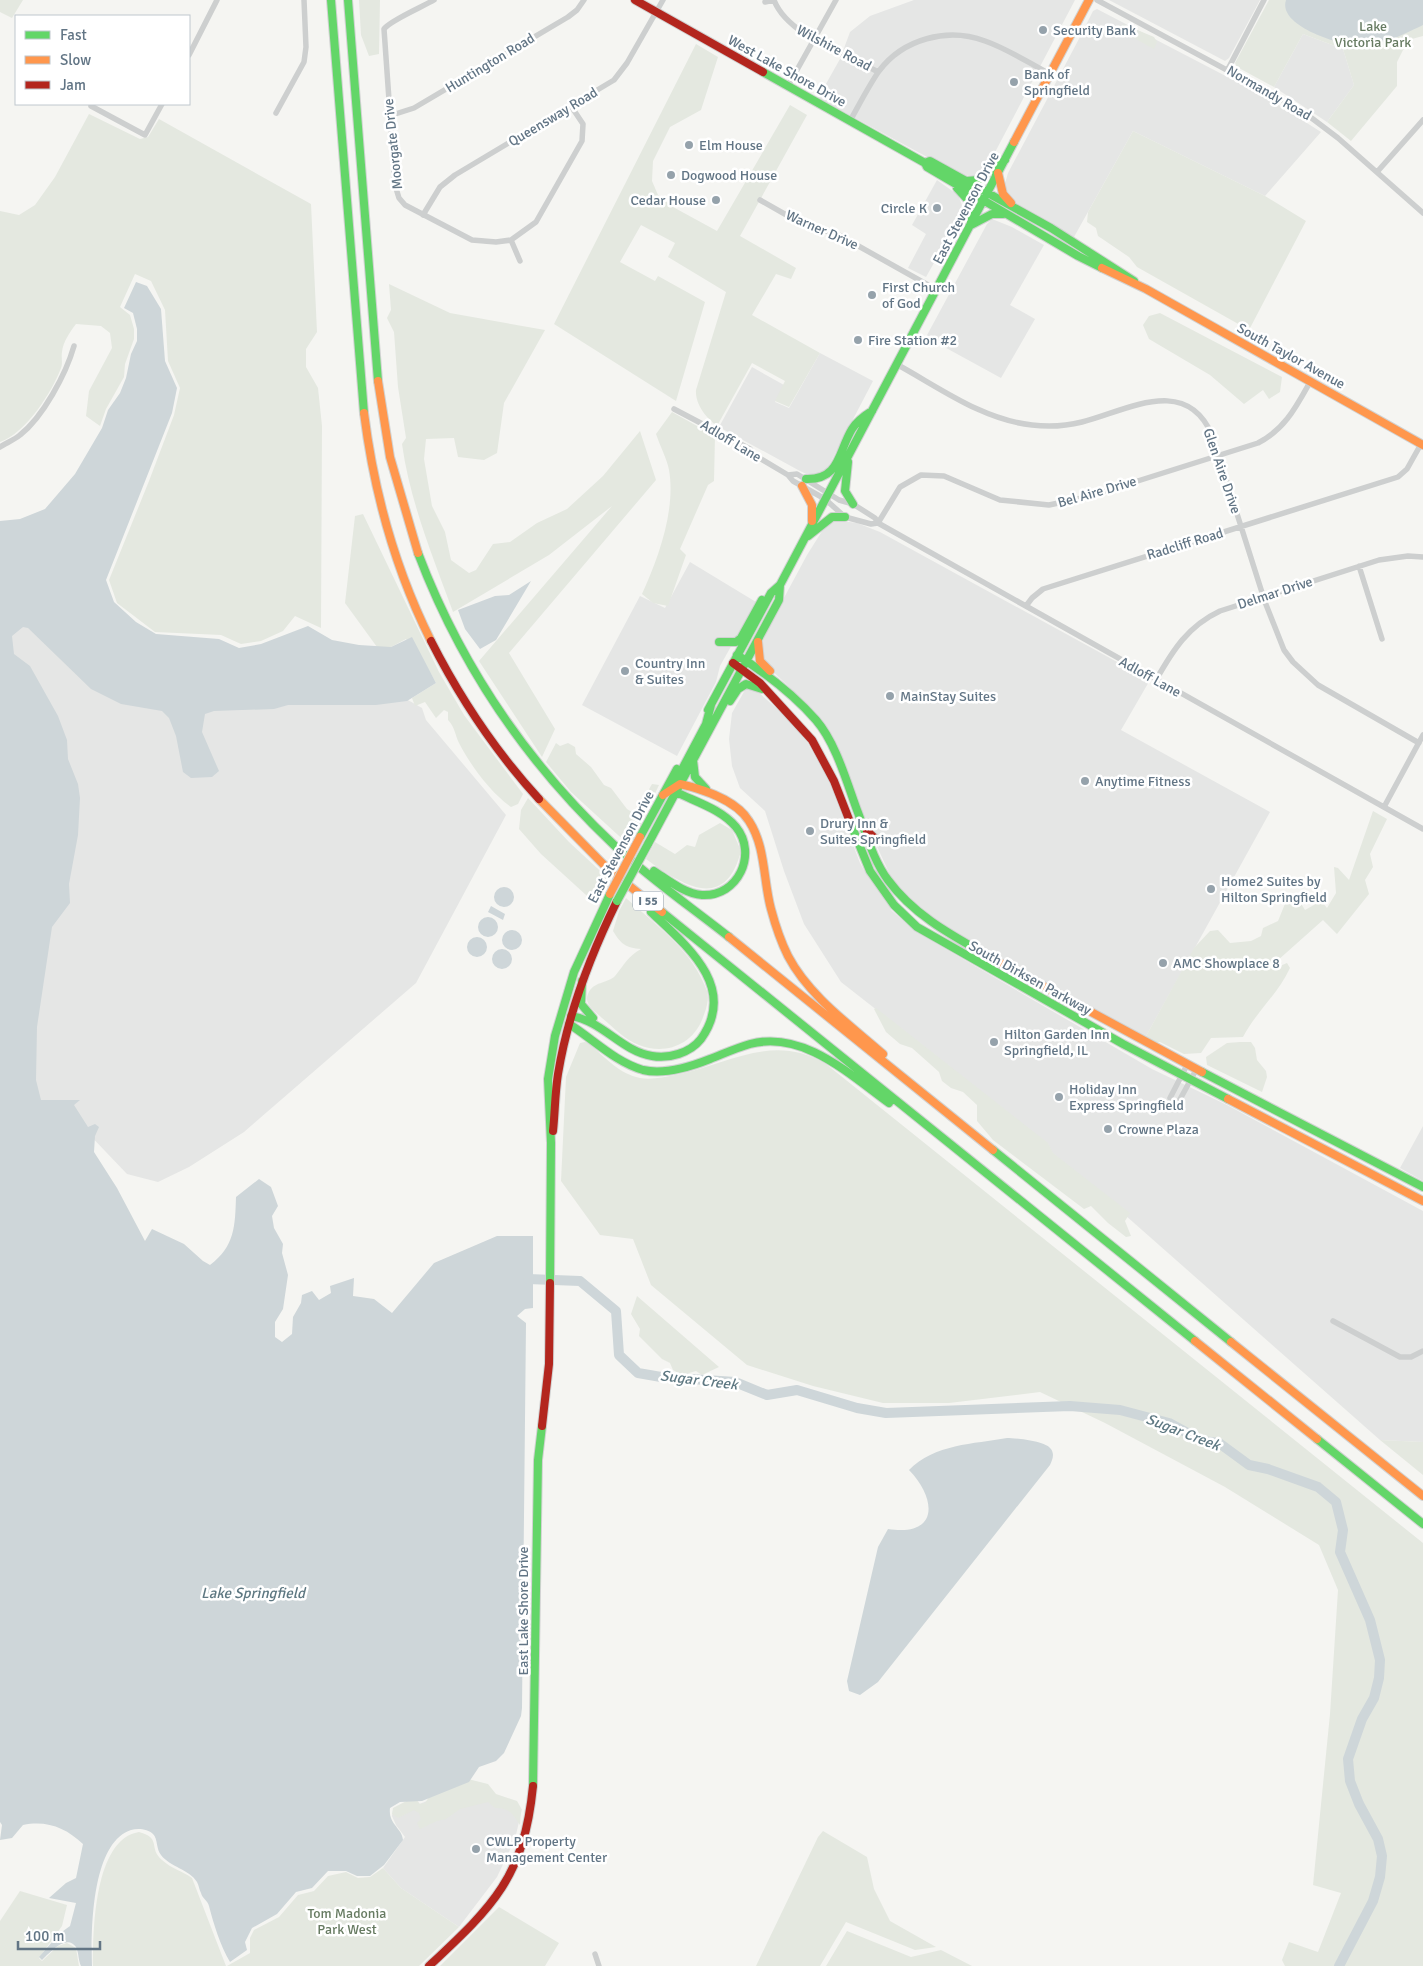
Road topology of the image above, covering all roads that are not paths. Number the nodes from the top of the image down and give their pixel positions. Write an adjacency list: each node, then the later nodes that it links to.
1 (217, 0): 17 (street)
2 (304, 0): 25 (street)
3 (332, 0): 89 (main road, I 55)
4 (348, 0): 84 (main road, I 55)
5 (434, 0): 26 (street, Moorgate Drive)
6 (584, 0): 26 (street, Huntington Road)
7 (635, 0): 15 (main road, West Lake Shore Drive)
8 (663, 0): 15 (street, Queensway Road)
9 (774, 0): 14 (street, Wilshire Road); 16 (street, Wilshire Road)
10 (836, 0): 16 (street)
11 (1089, 0): 20 (main road, East Stevenson Drive)
12 (1097, 0): 18 (street, Normandy Road)
13 (1264, 0): 18 (street)
14 (764, 2)
15 (656, 12): 21 (main road, West Lake Shore Drive); 24 (street, Queensway Road)
16 (813, 38): 19 (street, Wilshire Road); 21 (street)
17 (190, 52)
18 (1228, 69): 31 (street, Normandy Road)
19 (878, 72): 20 (street); 28 (street)
20 (1050, 74): 29 (main road, East Stevenson Drive)
21 (788, 86): 28 (main road, West Lake Shore Drive)
22 (161, 105): 23 (street)
23 (91, 106)
24 (571, 106): 38 (street, Queensway Road); 42 (street)
25 (276, 113)
26 (389, 116): 38 (street, Moorgate Drive)
27 (1423, 120): 31 (street)
28 (850, 121): 30 (main road, West Lake Shore Drive)
29 (1005, 160): 32 (main road, East Stevenson Drive); 34 (main road)
30 (926, 163): 33 (main road, West Lake Shore Drive); 34 (main road, West Lake Shore Drive)
31 (1377, 172): 37 (street, Normandy Road)
32 (998, 173): 35 (main road, East Stevenson Drive); 41 (main road)
33 (949, 180): 35 (main road, West Lake Shore Drive); 40 (main road)
34 (964, 181): 35 (main road, West Lake Shore Drive)
35 (986, 197): 39 (main road, South Taylor Avenue); 40 (main road, East Stevenson Drive); 41 (main road, South Taylor Avenue)
36 (760, 200): 45 (street, Warner Drive)
37 (1423, 213)
38 (423, 215): 42 (street, Moorgate Drive)
39 (1009, 216): 40 (main road); 44 (main road, South Taylor Avenue)
40 (971, 225): 45 (main road, East Stevenson Drive)
41 (1051, 228): 44 (main road, South Taylor Avenue)
42 (511, 240): 43 (street)
43 (520, 260)
44 (1146, 289): 48 (main road, South Taylor Avenue)
45 (937, 290): 47 (main road, East Stevenson Drive)
46 (74, 346): 52 (street)
47 (898, 365): 50 (main road, East Stevenson Drive); 54 (street, Glen Aire Drive)
48 (1310, 382): 51 (main road, South Taylor Avenue); 54 (street, Bel Aire Drive)
49 (674, 409): 55 (street, Adloff Lane)
50 (874, 410): 53 (main road, East Stevenson Drive); 55 (main road)
51 (1422, 445): 61 (street, Radcliff Road)
52 (0, 447)
53 (849, 454): 56 (main road, East Stevenson Drive); 57 (main road)
54 (1218, 455): 59 (street, Bel Aire Drive); 61 (street, Glen Aire Drive)
55 (804, 483): 56 (street, Adloff Lane); 60 (main road)
56 (827, 496): 57 (street, Adloff Lane); 58 (street, Adloff Lane); 60 (main road, East Stevenson Drive)
57 (852, 504): 59 (street, Adloff Lane)
58 (845, 517): 59 (street, Adloff Lane); 62 (main road)
59 (878, 523): 68 (street, Adloff Lane)
60 (812, 525): 62 (main road, East Stevenson Drive)
61 (1241, 526): 67 (street, Glen Aire Drive); 68 (street, Radcliff Road)
62 (805, 539): 65 (main road, East Stevenson Drive)
63 (1423, 557): 64 (street, Delmar Drive)
64 (1359, 566): 67 (street, Delmar Drive); 70 (street)
65 (780, 585): 66 (main road, East Stevenson Drive); 69 (main road, East Stevenson Drive)
66 (771, 593): 71 (main road); 72 (main road, East Stevenson Drive)
67 (1263, 597): 74 (street, Delmar Drive); 80 (street, Glen Aire Drive)
68 (1026, 606): 74 (street, Adloff Lane)
69 (759, 637): 73 (main road, East Stevenson Drive); 77 (main road)
70 (1382, 639)
71 (719, 642)
72 (735, 659): 73 (main road, South Dirksen Parkway); 76 (main road, East Stevenson Drive)
73 (744, 665): 75 (main road, South Dirksen Parkway); 77 (main road, South Dirksen Parkway); 79 (main road, East Stevenson Drive)
74 (1156, 680): 85 (street, Adloff Lane)
75 (764, 690): 79 (main road); 97 (main road, South Dirksen Parkway)
76 (711, 705): 82 (main road); 83 (main road, East Stevenson Drive)
77 (809, 712): 86 (main road, South Dirksen Parkway)
78 (1423, 735): 80 (street)
79 (704, 740): 81 (main road, East Stevenson Drive)
80 (1419, 743): 85 (street)
81 (693, 760): 82 (main road, East Stevenson Drive); 90 (main road)
82 (677, 788): 83 (main road); 84 (main road); 90 (main road); 91 (main road, East Stevenson Drive, bridge)
83 (662, 795): 92 (main road, East Stevenson Drive, bridge)
84 (568, 800): 101 (main road, I 55)
85 (1384, 807): 87 (street, Adloff Lane)
86 (865, 828): 88 (main road); 95 (main road, South Dirksen Parkway)
87 (1423, 829)
88 (878, 841)
89 (579, 842): 94 (main road); 103 (main road, I 55)
90 (762, 848): 101 (main road)
91 (582, 981): 93 (main road, East Stevenson Drive); 94 (main road)
92 (560, 1016): 93 (main road); 102 (main road, East Stevenson Drive)
93 (570, 1020): 94 (main road); 102 (main road, East Stevenson Drive); 103 (main road)
94 (628, 1048)
95 (1187, 1065): 96 (main road, South Dirksen Parkway); 97 (street)
96 (1196, 1070): 98 (street); 104 (main road, South Dirksen Parkway)
97 (1181, 1076): 98 (main road, South Dirksen Parkway); 99 (street)
98 (1190, 1080): 100 (street); 105 (main road, South Dirksen Parkway)
99 (1170, 1098)
100 (1178, 1103)
101 (942, 1110): 109 (main road, I 55)
102 (551, 1143): 106 (main road, East Stevenson Drive)
103 (959, 1151): 110 (main road, I 55)
104 (1423, 1187)
105 (1423, 1201)
106 (551, 1222): 112 (main road, East Lake Shore Drive)
107 (1333, 1321): 108 (street)
108 (1423, 1351)
109 (1423, 1496)
110 (1423, 1524)
111 (595, 1954): 113 (street)
112 (429, 1966)
113 (599, 1966)

